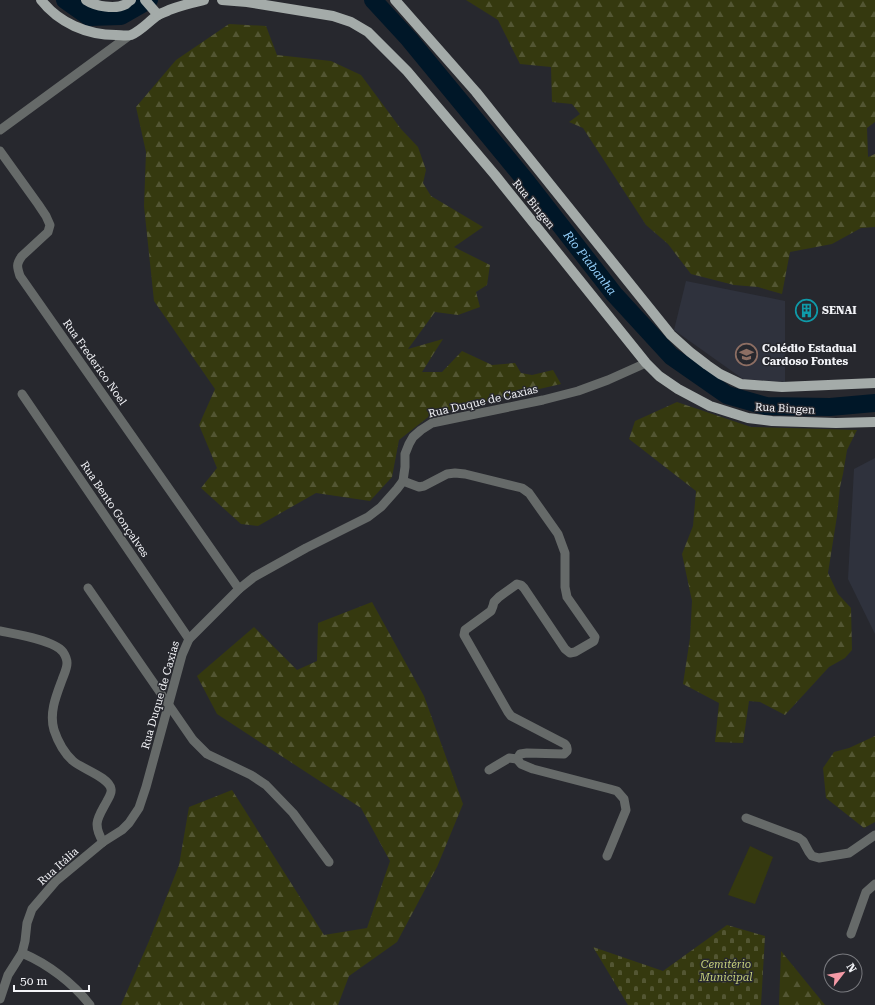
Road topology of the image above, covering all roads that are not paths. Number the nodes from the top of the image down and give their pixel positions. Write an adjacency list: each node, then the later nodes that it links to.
1 (41, 0): 9 (main road)
2 (86, 0): 3 (main road)
3 (130, 0)
4 (145, 0): 8 (main road)
5 (204, 0): 8 (main road)
6 (222, 0): 12 (main road, Rua Bingen)
7 (395, 0): 13 (main road, Rua Bingen)
8 (158, 15): 9 (main road)
9 (130, 35): 10 (street)
10 (0, 130)
11 (0, 151): 18 (street, Rua Frederico Noel)
12 (646, 363): 15 (main road, Rua Bingen); 16 (street, Rua Duque de Caxias)
13 (875, 383)
14 (22, 394): 20 (street, Rua Bento Gonçalves)
15 (875, 422)
16 (403, 481): 18 (street, Rua Duque de Caxias); 22 (street)
17 (88, 588): 21 (street)
18 (239, 589): 20 (street, Rua Duque de Caxias)
19 (0, 631): 26 (street)
20 (189, 639): 21 (street, Rua Duque de Caxias)
21 (168, 705): 26 (street, Rua Duque de Caxias); 28 (street)
22 (517, 759): 23 (street); 27 (street)
23 (489, 770)
24 (746, 818): 25 (street)
25 (875, 835)
26 (103, 842): 31 (street, Rua Itália)
27 (607, 856)
28 (329, 862)
29 (875, 884): 30 (street)
30 (851, 934)
31 (22, 953): 32 (street, Rua Itália); 33 (street)
32 (0, 999)
33 (90, 1005)

